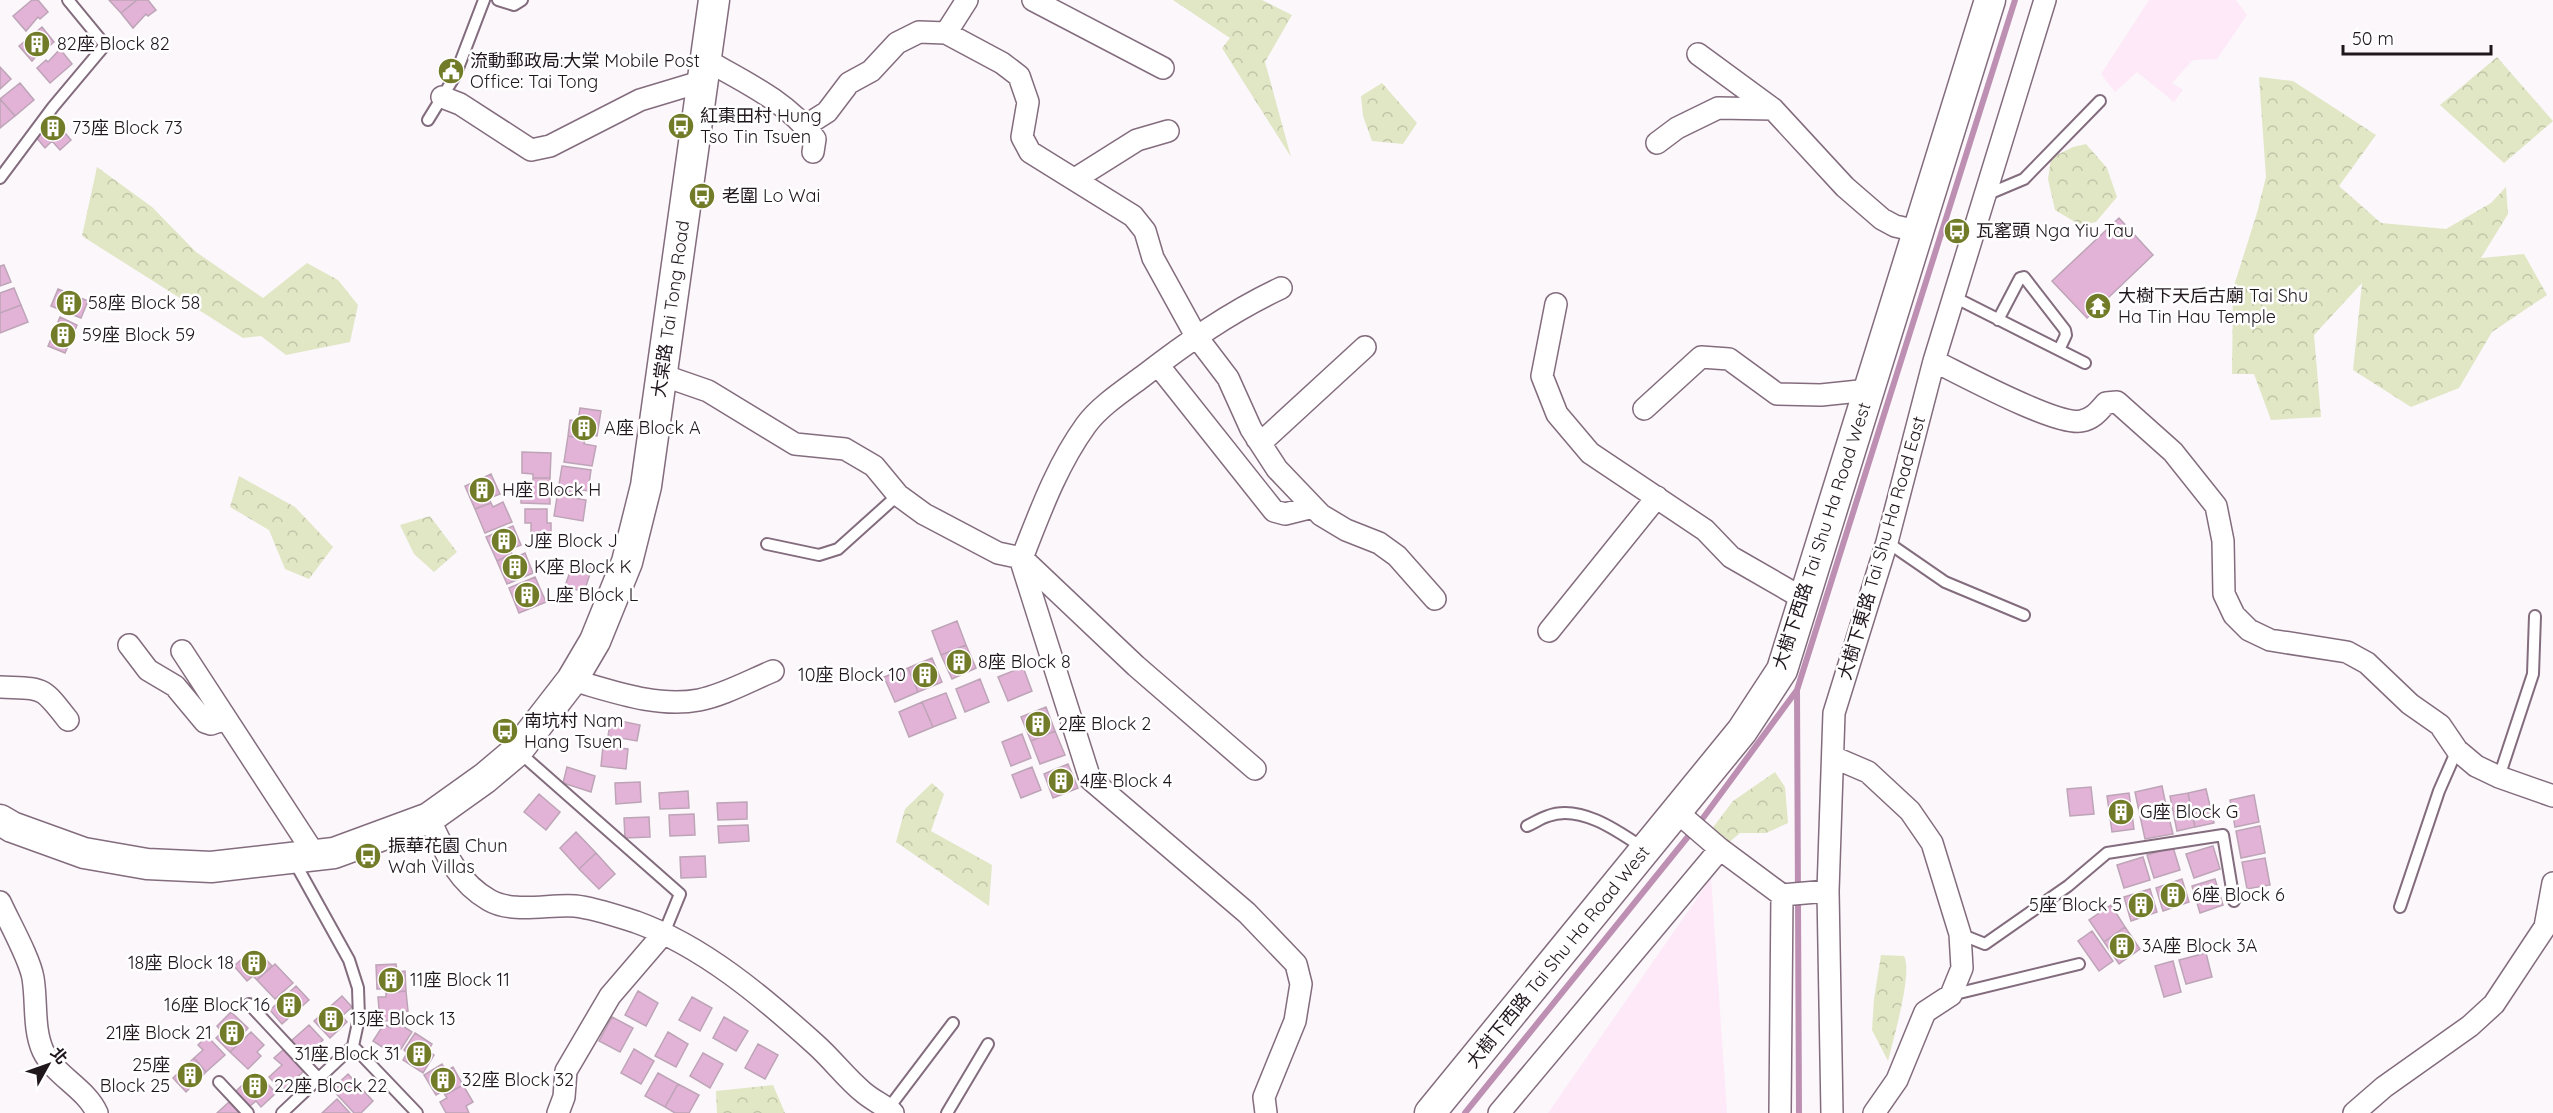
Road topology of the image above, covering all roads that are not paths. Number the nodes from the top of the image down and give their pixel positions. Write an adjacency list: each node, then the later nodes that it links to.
1 (68, 0): 22 (lane)
2 (484, 0): 14 (lane)
3 (498, 0): 4 (lane)
4 (522, 0)
5 (714, 0): 13 (street, 大棠路 Tai Tong Road)
6 (967, 0): 10 (street)
7 (1033, 0): 12 (street)
8 (2045, 0): 24 (street, 大樹下東路 Tai Shu Ha Road East)
9 (1986, 3): 25 (street, 大樹下西路 Tai Shu Ha Road West)
10 (946, 33): 18 (street); 23 (street)
11 (1698, 54): 16 (street)
12 (1163, 68)
13 (704, 71): 14 (street); 18 (street); 36 (street, 大棠路 Tai Tong Road)
14 (442, 97): 17 (lane)
15 (2100, 101): 24 (lane)
16 (1773, 109): 20 (street); 25 (street)
17 (428, 120)
18 (806, 126): 21 (street)
19 (1168, 131): 23 (street)
20 (1657, 143)
21 (813, 152)
22 (0, 178)
23 (1076, 179): 30 (street)
24 (1986, 195): 27 (street, 大樹下東路 Tai Shu Ha Road East)
25 (1917, 231): 37 (street, 大樹下西路 Tai Shu Ha Road West)
26 (1281, 288): 30 (street)
27 (1954, 297): 29 (lane); 33 (street, 大樹下東路 Tai Shu Ha Road East)
28 (1556, 304): 41 (street)
29 (1998, 320): 32 (lane); 32 (lane)
30 (1196, 336): 35 (street); 39 (street)
31 (1365, 346): 39 (street)
32 (2059, 350): 34 (lane)
33 (1934, 362): 43 (street, 大樹下東路 Tai Shu Ha Road East); 58 (street)
34 (2085, 363)
35 (1158, 365): 42 (street); 45 (street)
36 (662, 375): 40 (street); 54 (street, 大棠路 Tai Tong Road)
37 (1869, 390): 38 (street); 46 (street, 大樹下西路 Tai Shu Ha Road West)
38 (1644, 409)
39 (1257, 439): 42 (street)
40 (898, 495): 44 (lane); 45 (street)
41 (1657, 497): 46 (street); 50 (street)
42 (1313, 507): 47 (street)
43 (1887, 542): 48 (lane); 60 (street, 大樹下東路 Tai Shu Ha Road East)
44 (767, 544)
45 (1021, 558): 61 (street); 94 (street)
46 (1804, 598): 64 (street, 大樹下西路 Tai Shu Ha Road West)
47 (1435, 599)
48 (2024, 615)
49 (2535, 616): 62 (lane)
50 (1549, 631)
51 (129, 645): 56 (street)
52 (182, 651): 56 (street)
53 (773, 671): 54 (street)
54 (572, 680): 59 (street, 大棠路 Tai Tong Road)
55 (0, 687): 57 (street)
56 (225, 719): 70 (street)
57 (68, 720)
58 (2457, 750): 62 (street); 76 (lane)
59 (517, 751): 65 (street, 大棠路 Tai Tong Road); 77 (lane)
60 (1833, 757): 72 (street, 大樹下東路 Tai Shu Ha Road East); 78 (street)
61 (1255, 769)
62 (2499, 777): 63 (street)
63 (2553, 795)
64 (1677, 812): 68 (street, 大樹下西路 Tai Shu Ha Road West); 69 (street)
65 (429, 818): 70 (street, 大棠路 Tai Tong Road); 77 (street)
66 (0, 820): 70 (street, 大棠路 Tai Tong Road)
67 (1527, 826): 68 (lane)
68 (1646, 849): 95 (street, 大樹下西路 Tai Shu Ha Road West)
69 (1720, 849): 73 (street); 96 (street)
70 (304, 856): 84 (lane)
71 (2553, 883): 100 (street)
72 (1824, 892): 73 (street); 98 (street, 大樹下東路 Tai Shu Ha Road East)
73 (1786, 894): 97 (street)
74 (2234, 901): 78 (lane)
75 (0, 902): 88 (street)
76 (2400, 907)
77 (664, 933): 87 (street); 92 (street)
78 (1960, 934): 80 (street)
79 (2079, 964): 80 (lane)
80 (1951, 995): 99 (street)
81 (249, 1004): 85 (lane)
82 (953, 1023): 87 (lane)
83 (988, 1044): 93 (lane)
84 (353, 1046): 85 (lane); 91 (lane)
85 (319, 1079): 90 (lane)
86 (219, 1082): 89 (lane)
87 (890, 1111)
88 (97, 1113)
89 (248, 1113)
90 (282, 1113)
91 (417, 1113)
92 (558, 1113)
93 (947, 1113)
94 (1266, 1113)
95 (1430, 1113)
96 (1499, 1113)
97 (1780, 1113)
98 (1832, 1113)
99 (1874, 1113)
100 (2355, 1113)

